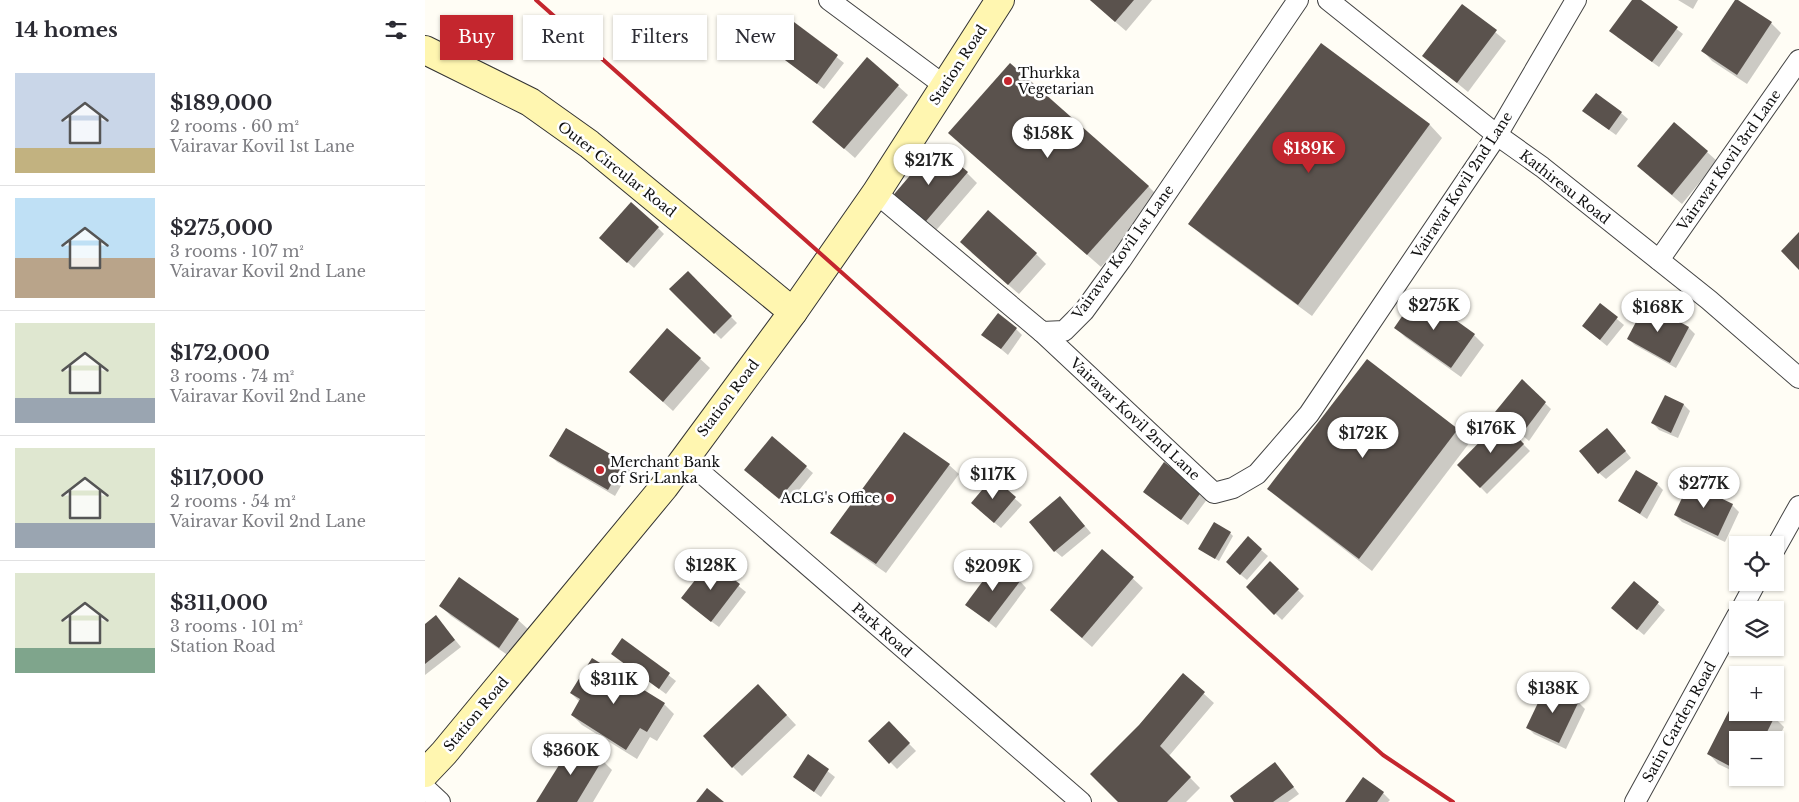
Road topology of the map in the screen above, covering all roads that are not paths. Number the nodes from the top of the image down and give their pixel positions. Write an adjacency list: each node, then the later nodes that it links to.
1 (829, 0): 8 (street)
2 (1000, 0): 8 (main road, Station Road)
3 (1298, 0): 13 (street, Vairavar Kovil 1st Lane)
4 (1328, 0): 9 (street, Kathiresu Road)
5 (1576, 0): 9 (street, Vairavar Kovil 2nd Lane)
6 (425, 50): 12 (main road, Outer Circular Road)
7 (1799, 60): 11 (street, Vairavar Kovil 3rd Lane)
8 (945, 86): 10 (main road, Station Road)
9 (1497, 135): 11 (street, Kathiresu Road); 13 (street, Vairavar Kovil 2nd Lane)
10 (877, 193): 12 (main road, Station Road); 13 (street)
11 (1659, 260): 14 (street, Kathiresu Road)
12 (793, 312): 15 (main road, Station Road)
13 (1042, 332)
14 (1799, 378)
15 (683, 458): 19 (main road, Station Road); 22 (street, Park Road)
16 (1799, 506): 17 (street)
17 (1782, 536)
18 (1729, 631): 23 (street, Satin Garden Road)
19 (425, 773)
20 (425, 788): 21 (street)
21 (440, 802)
22 (1081, 802)
23 (1635, 802)

